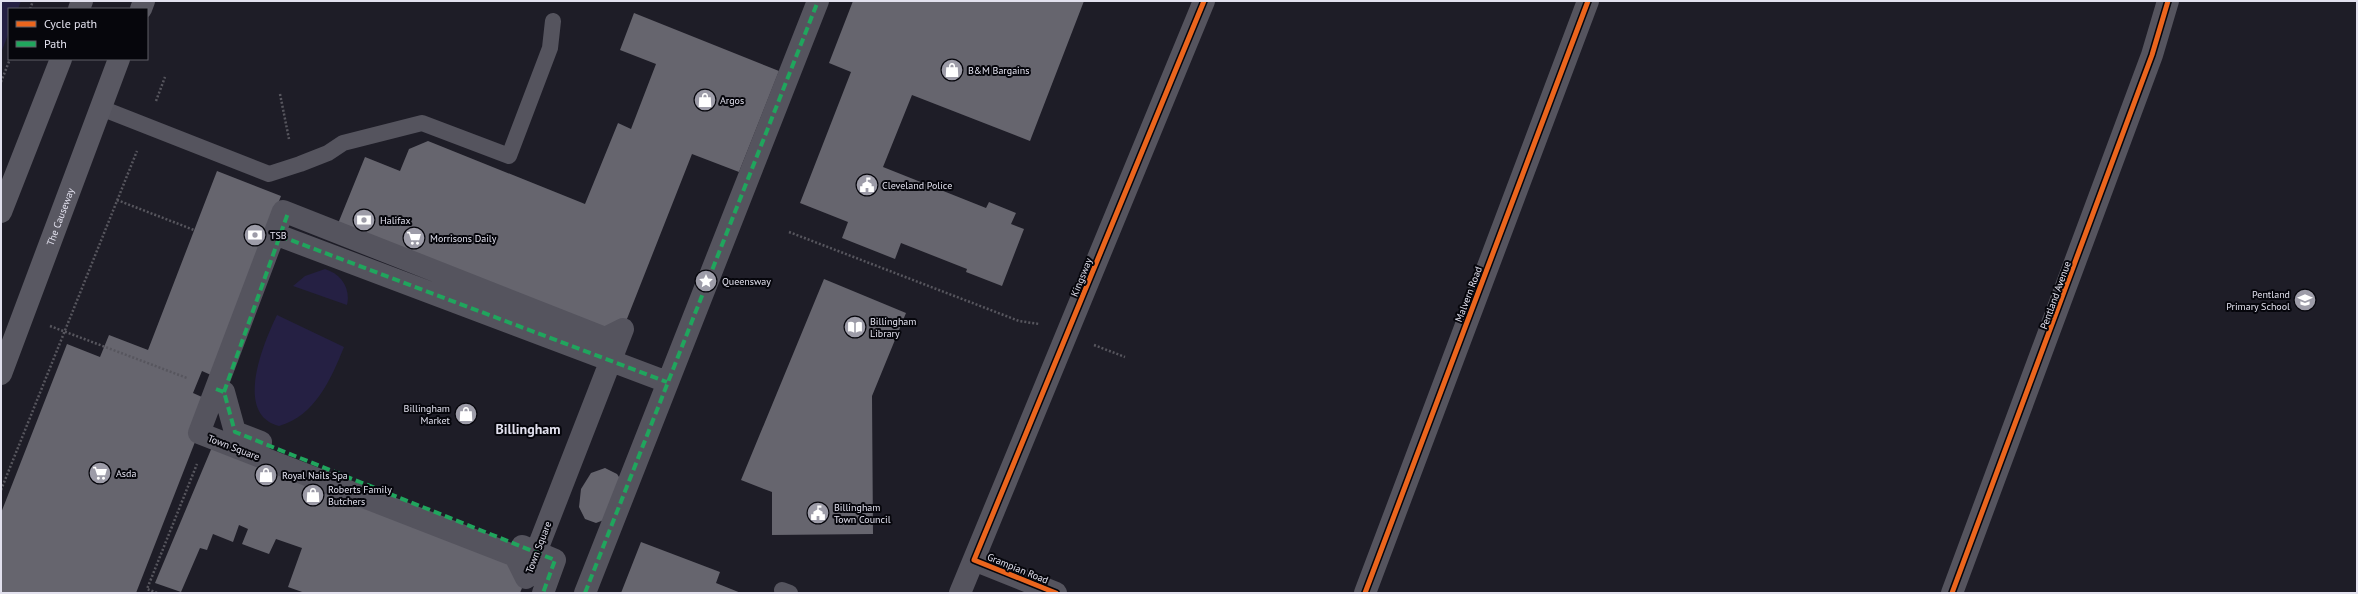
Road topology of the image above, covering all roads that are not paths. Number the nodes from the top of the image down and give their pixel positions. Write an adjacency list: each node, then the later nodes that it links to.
1 (818, 1): 14 (street)
2 (1204, 1): 17 (street, Kingsway)
3 (1588, 1): 22 (street, Malvern Road)
4 (2168, 1): 23 (street, Pentland Avenue)
5 (553, 21): 8 (lane)
6 (61, 60): 9 (street)
7 (119, 60): 8 (street, The Causeway)
8 (101, 108): 13 (street, The Causeway)
9 (1, 212)
10 (288, 213): 11 (street); 12 (street, Town Square); 15 (street, Town Square)
11 (280, 236): 12 (street); 15 (street)
12 (611, 361): 14 (street); 16 (street, Town Square)
13 (1, 374)
14 (666, 382): 19 (street)
15 (220, 390): 16 (street); 16 (street, Town Square)
16 (546, 556): 18 (street)
17 (974, 560): 20 (street, Kingsway); 21 (street, Grampian Road)
18 (543, 593)
19 (585, 593)
20 (960, 593)
21 (1056, 593)
22 (1365, 593)
23 (1952, 593)

